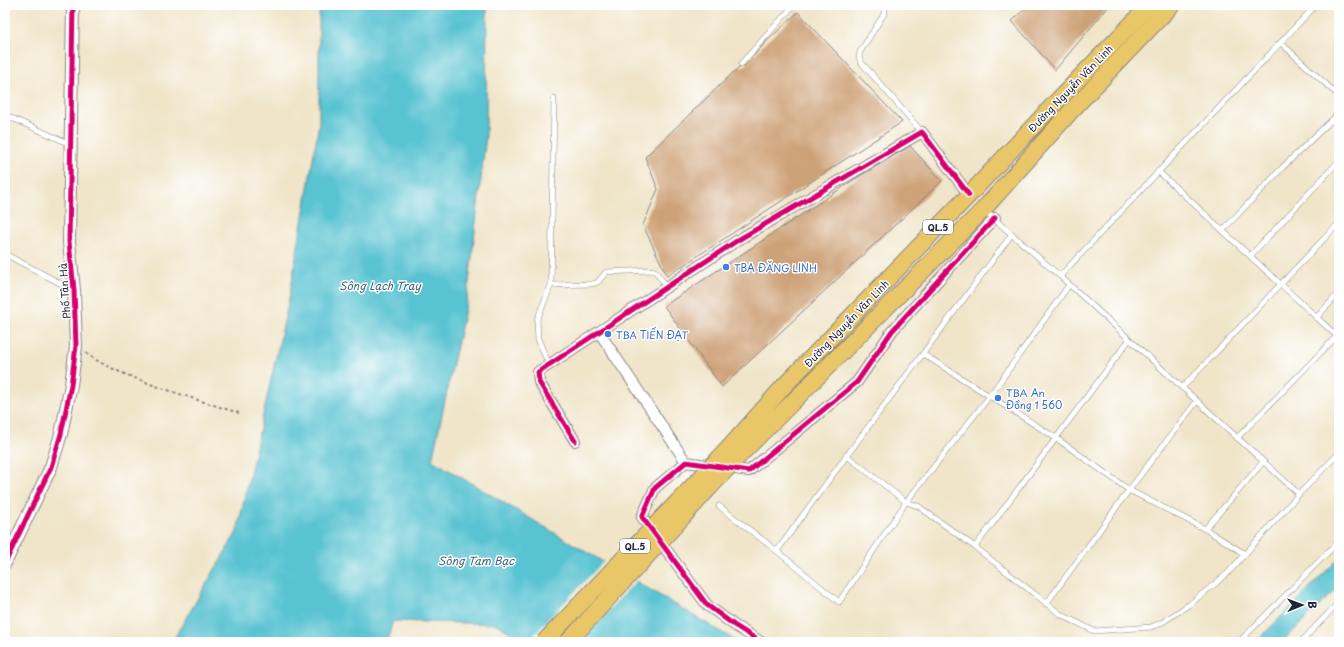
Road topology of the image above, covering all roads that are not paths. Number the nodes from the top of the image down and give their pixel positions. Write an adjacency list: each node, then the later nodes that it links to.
1 (73, 5): 13 (street, Phố Tân Hà)
2 (794, 5): 7 (lane)
3 (886, 5): 12 (lane)
4 (1316, 5): 6 (lane)
5 (1156, 9): 16 (highway, Đường Nguyễn Văn Linh / QL.5); 17 (highway, Đường Nguyễn Văn Linh / QL.5)
6 (1281, 43): 8 (lane); 15 (lane)
7 (741, 64)
8 (1339, 96)
9 (554, 98): 25 (lane)
10 (1339, 113): 19 (lane)
11 (5, 115): 13 (lane)
12 (922, 132): 16 (street); 27 (street)
13 (71, 144): 28 (street, Phố Tân Hà)
14 (1339, 161): 22 (lane)
15 (1158, 171): 19 (lane); 23 (lane)
16 (969, 195): 44 (highway, Đường Nguyễn Văn Linh / QL.5)
17 (989, 214): 20 (lane); 44 (highway, Đường Nguyễn Văn Linh / QL.5); 45 (street)
18 (1339, 223): 24 (lane)
19 (1223, 230): 22 (lane)
20 (1012, 234): 23 (lane); 34 (lane)
21 (5, 254): 28 (lane)
22 (1251, 255): 24 (lane)
23 (1060, 276): 26 (lane)
24 (1281, 284): 30 (lane); 36 (lane)
25 (551, 285): 27 (lane); 35 (lane)
26 (1069, 286): 33 (lane); 37 (lane)
27 (667, 287): 31 (street)
28 (74, 290): 56 (street, Phố Tân Hà)
29 (1339, 293): 30 (lane)
30 (1317, 317): 32 (lane)
31 (599, 332): 35 (street); 45 (street)
32 (1338, 336): 40 (lane)
33 (1129, 340): 36 (lane); 39 (lane)
34 (923, 354): 37 (lane); 43 (lane)
35 (549, 365): 41 (street)
36 (1182, 388): 38 (lane)
37 (990, 397): 39 (lane); 49 (lane)
38 (1197, 401): 40 (lane); 47 (lane)
39 (1056, 438): 47 (lane); 53 (lane)
40 (1237, 438): 46 (lane)
41 (575, 441)
42 (1339, 453): 48 (lane)
43 (846, 455): 49 (lane); 54 (lane)
44 (731, 456): 59 (highway, Đường Nguyễn Văn Linh / QL.5, bridge); 60 (highway, Đường Nguyễn Văn Linh / QL.5, bridge)
45 (686, 462): 61 (street)
46 (1263, 462): 48 (lane); 51 (lane)
47 (1129, 490): 51 (lane); 58 (lane)
48 (1299, 494): 55 (lane)
49 (906, 502): 53 (lane); 54 (lane)
50 (718, 506): 54 (lane)
51 (1205, 529): 55 (lane)
52 (1339, 541): 62 (lane)
53 (975, 547): 58 (lane)
54 (777, 551)
55 (1245, 554): 58 (lane)
56 (5, 563)
57 (1339, 602): 63 (lane)
58 (1046, 604)
59 (544, 642)
60 (568, 642)
61 (761, 642)
62 (1239, 642)
63 (1301, 642)

